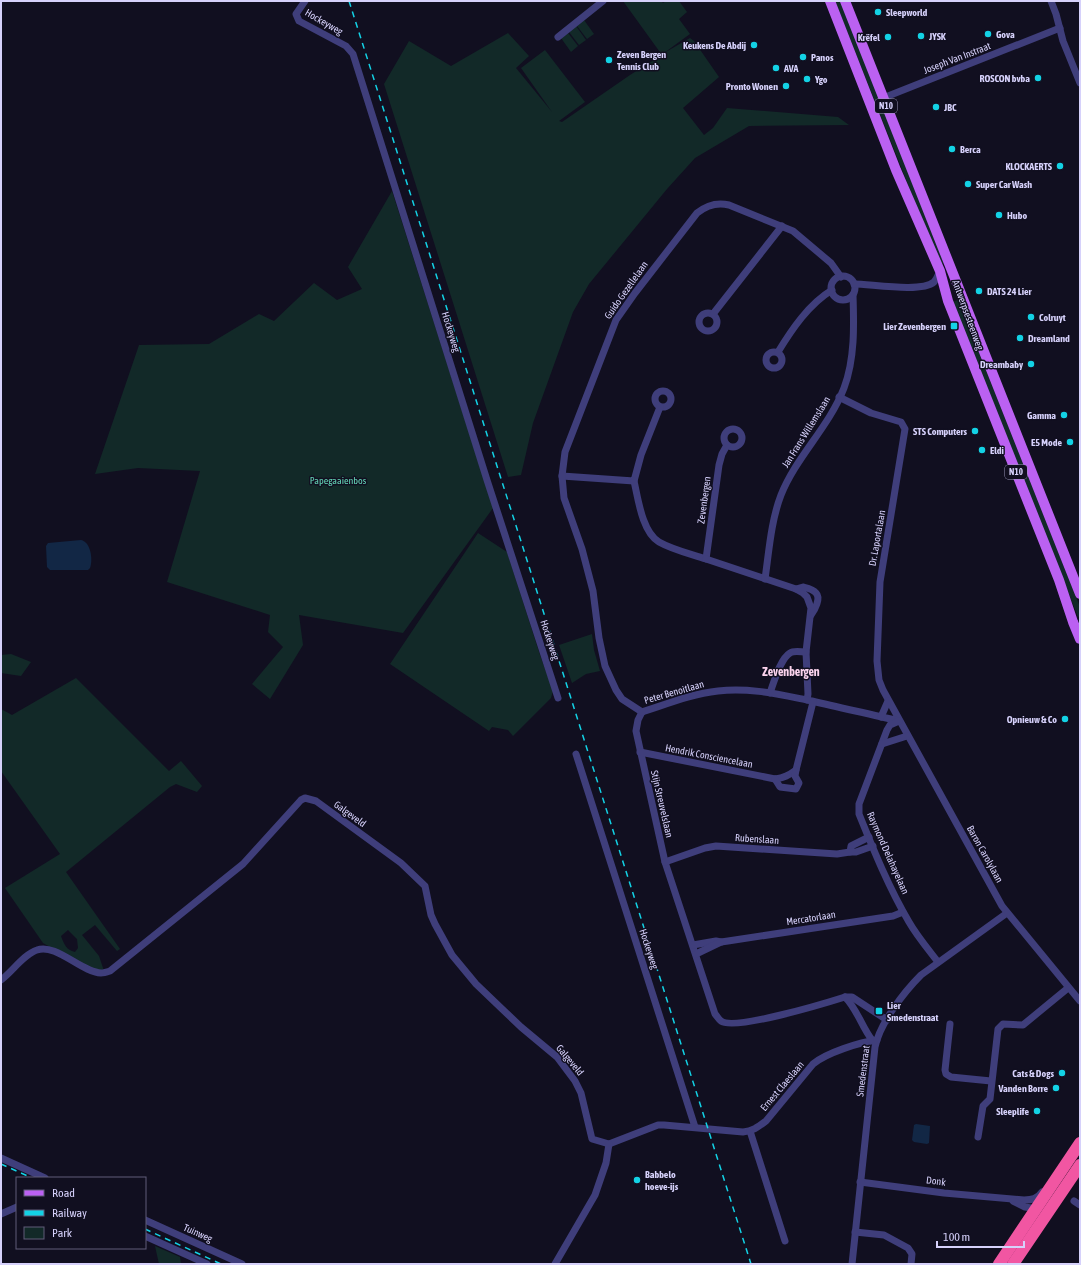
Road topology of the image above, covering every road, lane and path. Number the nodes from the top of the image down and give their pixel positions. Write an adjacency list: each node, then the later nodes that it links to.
1 (305, 1): 32 (street, Hockeyweg)
2 (603, 1): 7 (street)
3 (830, 1): 11 (main road, Antwerpsesteenweg / N10)
4 (845, 1): 9 (main road, Antwerpsesteenweg / N10)
5 (1050, 1): 6 (street)
6 (1060, 28): 8 (street); 9 (street, Joseph Van Instraat)
7 (558, 37)
8 (1080, 83)
9 (883, 98): 27 (main road, Antwerpsesteenweg / N10)
10 (782, 226): 12 (street, Guido Gezellelaan); 18 (street); 23 (street, Guido Gezellelaan)
11 (940, 271): 13 (street); 15 (main road, Antwerpsesteenweg / N10)
12 (841, 277): 14 (street, Guido Gezellelaan); 16 (street)
13 (933, 283): 14 (street, Guido Gezellelaan); 15 (street)
14 (854, 284): 17 (street)
15 (946, 289): 28 (main road, Antwerpsesteenweg / N10)
16 (832, 290): 17 (street); 19 (street)
17 (853, 295): 20 (street, Jan Frans Willemslaan)
18 (713, 314)
19 (778, 352)
20 (840, 397): 26 (street, Jan Frans Willemslaan); 34 (street, Dr. Laportalaan)
21 (660, 407): 24 (street)
22 (727, 445): 25 (street, Zevenbergen)
23 (562, 476): 24 (street); 35 (street)
24 (634, 480): 25 (street)
25 (706, 559): 26 (street)
26 (765, 579): 30 (street)
27 (1080, 594)
28 (1076, 625): 29 (main road, Antwerpsesteenweg / N10)
29 (1080, 639)
30 (806, 652): 31 (street); 33 (street)
31 (770, 693): 33 (street, Peter Benoitlaan); 35 (street, Peter Benoitlaan)
32 (558, 698)
33 (810, 701): 36 (street); 42 (street, Hendrik Consciencelaan)
34 (888, 701): 36 (street); 37 (street, Dr. Laportalaan)
35 (642, 712): 40 (street, Stijn Streuvelslaan)
36 (880, 717): 37 (street)
37 (899, 721): 38 (street, Baron Carolylaan); 39 (street, Raymond Delahayelaan)
38 (907, 736): 39 (street); 49 (street, Baron Carolylaan)
39 (882, 744): 44 (street, Raymond Delahayelaan)
40 (640, 752): 43 (street, Hendrik Consciencelaan); 47 (street, Stijn Streuvelslaan)
41 (576, 754): 62 (street, Hockeyweg)
42 (796, 770): 43 (street); 43 (street, Hendrik Consciencelaan)
43 (775, 779)
44 (869, 837): 45 (street, Raymond Delahayelaan); 46 (street)
45 (873, 846): 46 (street, Rubenslaan); 48 (street, Raymond Delahayelaan)
46 (850, 852): 47 (street, Rubenslaan)
47 (665, 862): 51 (street, Stijn Streuvelslaan)
48 (903, 912): 50 (street, Mercatorlaan); 53 (street, Raymond Delahayelaan)
49 (1007, 913): 53 (street, Smedenstraat); 55 (street, Baron Carolylaan)
50 (721, 942): 51 (street, Mercatorlaan); 52 (street, Mercatorlaan)
51 (693, 945): 52 (street, Stijn Streuvelslaan)
52 (696, 954): 56 (street, Stijn Streuvelslaan)
53 (938, 962): 58 (street, Smedenstraat)
54 (1, 980): 66 (street, Galgeveld)
55 (1068, 988): 57 (street, Baron Carolylaan); 61 (street)
56 (844, 997): 58 (street); 60 (street)
57 (1080, 1001)
58 (887, 1020): 60 (street, Smedenstraat)
59 (950, 1024): 61 (street)
60 (874, 1040): 63 (street, Ernest Claeslaan); 70 (street, Smedenstraat)
61 (992, 1081): 64 (street)
62 (695, 1127): 63 (street); 66 (street)
63 (750, 1131): 80 (street)
64 (978, 1137)
65 (1080, 1143): 71 (highway)
66 (609, 1144): 83 (street)
67 (1, 1158): 69 (street)
68 (1080, 1164): 73 (highway)
69 (43, 1177)
70 (860, 1182): 72 (street, Donk); 78 (street, Smedenstraat)
71 (1052, 1184): 72 (street, Donk); 75 (highway)
72 (1010, 1199): 75 (street, Donk)
73 (1052, 1206): 75 (street); 87 (highway)
74 (16, 1207): 76 (street)
75 (1030, 1208): 86 (highway)
76 (1, 1214)
77 (146, 1220): 82 (street, Tuinweg)
78 (855, 1232): 84 (street, Smedenstraat); 85 (street)
79 (146, 1236): 81 (street)
80 (785, 1240)
81 (206, 1264)
82 (242, 1264)
83 (555, 1264)
84 (852, 1264)
85 (911, 1264)
86 (999, 1264)
87 (1013, 1264)

